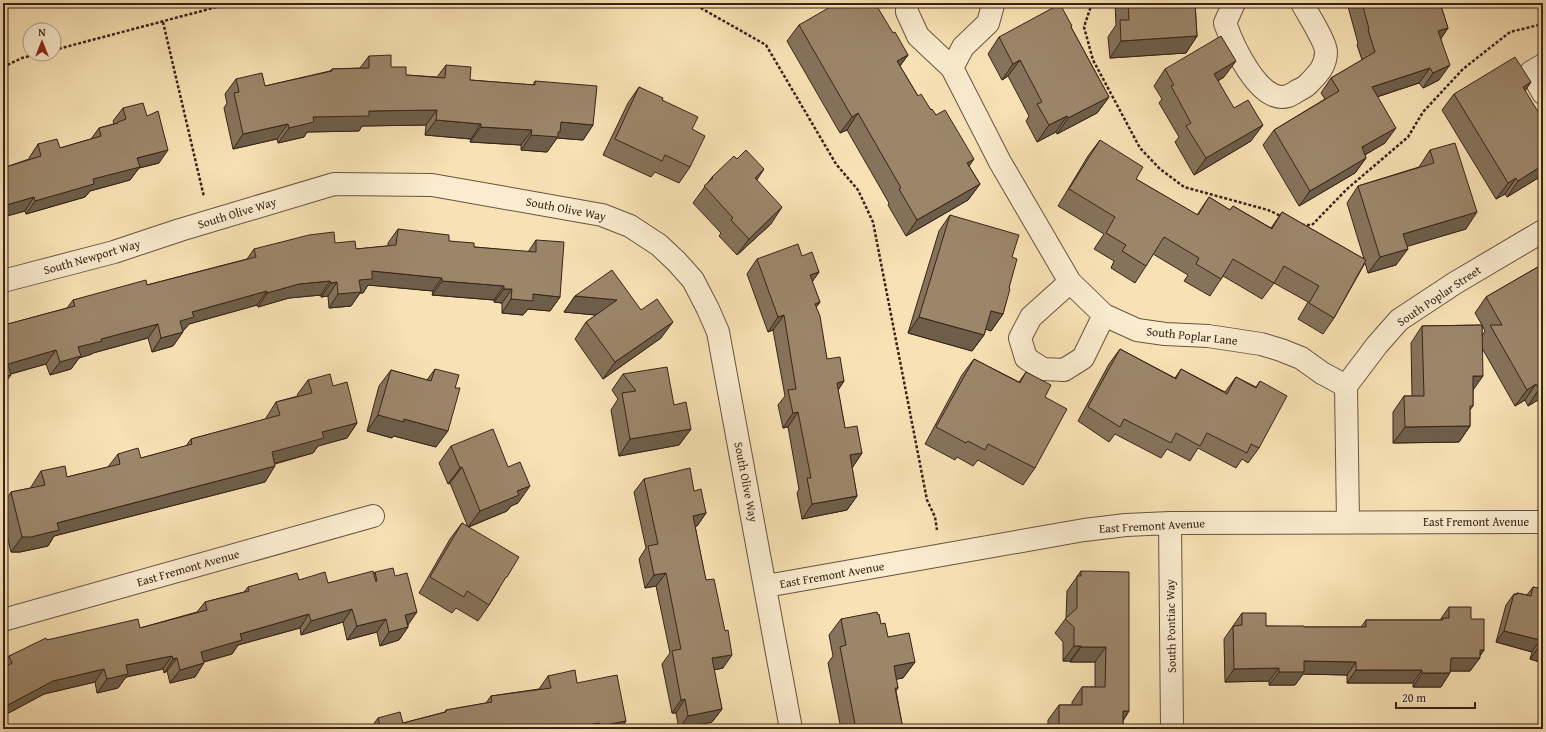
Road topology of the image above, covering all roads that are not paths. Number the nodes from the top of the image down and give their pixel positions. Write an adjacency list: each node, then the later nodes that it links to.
1 (907, 3): 6 (street, South Poplar Lane)
2 (992, 3): 6 (street)
3 (1234, 3): 4 (street)
4 (1302, 3)
5 (1543, 65): 7 (street)
6 (952, 68): 11 (street, South Poplar Lane)
7 (1543, 93)
8 (180, 230): 10 (street, South Newport Way); 18 (street, South Olive Way)
9 (1543, 231): 13 (street, South Poplar Street)
10 (3, 281)
11 (1070, 282): 12 (street, South Poplar Lane); 12 (street)
12 (1104, 315): 13 (street, South Poplar Lane)
13 (1346, 386): 15 (street)
14 (373, 516): 19 (street, East Fremont Avenue)
15 (1348, 522): 16 (street, East Fremont Avenue); 17 (street, East Fremont Avenue)
16 (1543, 522)
17 (1170, 523): 18 (street, East Fremont Avenue); 21 (street, South Pontiac Way)
18 (766, 586): 20 (street, South Olive Way)
19 (3, 620)
20 (791, 729)
21 (1172, 729)

